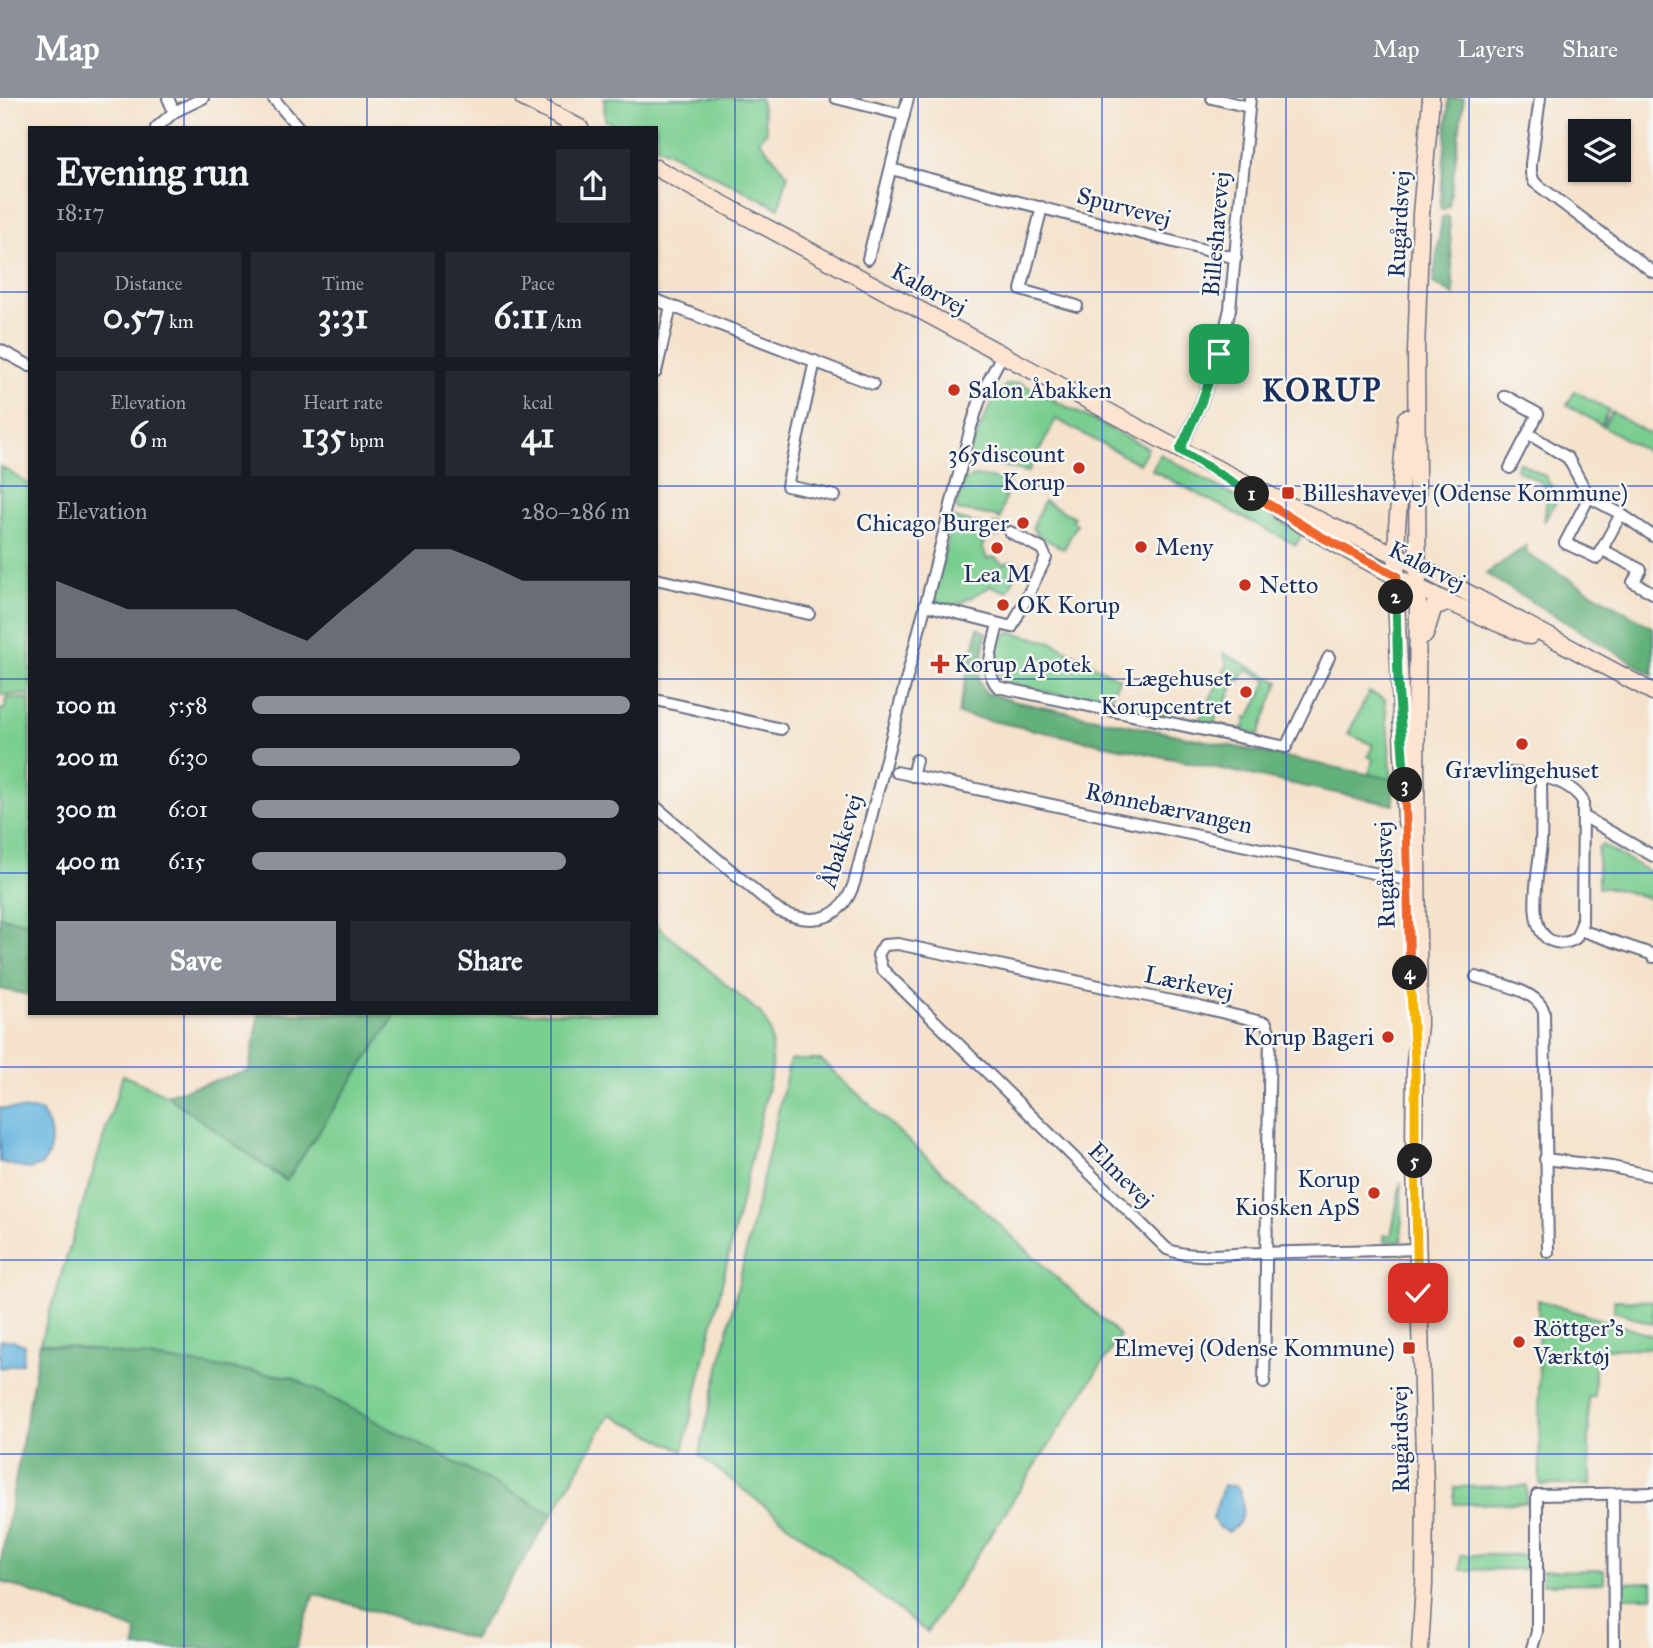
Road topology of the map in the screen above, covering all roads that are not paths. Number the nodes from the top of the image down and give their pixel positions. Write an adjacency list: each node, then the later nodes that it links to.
1 (168, 98): 11 (street)
2 (203, 98): 11 (street)
3 (273, 98): 14 (street)
4 (523, 98): 15 (main road)
5 (836, 98): 12 (street)
6 (908, 98): 12 (street)
7 (1213, 98): 10 (street)
8 (1431, 98): 26 (main road, Rugårdsvej)
9 (1540, 98): 21 (street)
10 (1249, 102): 19 (street, Billeshavevej)
11 (174, 112): 13 (street)
12 (904, 115): 17 (street)
13 (158, 126)
14 (297, 126)
15 (576, 126)
16 (658, 169): 27 (main road, Kalørvej)
17 (891, 169): 18 (street, Spurvevej); 20 (street)
18 (1042, 207): 19 (street, Spurvevej); 24 (street, Spurvevej)
19 (1236, 258): 34 (street, Billeshavevej)
20 (868, 259)
21 (1653, 272)
22 (658, 301): 23 (street)
23 (671, 306): 28 (street); 29 (street)
24 (1077, 306)
25 (0, 350): 30 (street)
26 (1416, 352): 42 (main road, Rugårdsvej); 42 (main road, Rugårdsvej)
27 (1002, 355): 34 (main road, Kalørvej); 47 (street, Åbakkevej)
28 (815, 361): 31 (street); 36 (street)
29 (658, 363)
30 (28, 365)
31 (873, 384)
32 (1505, 396): 33 (street)
33 (1529, 434): 35 (street); 37 (street)
34 (1180, 450): 42 (main road, Kalørvej); 44 (main road, Kalørvej)
35 (1510, 468)
36 (835, 496)
37 (1589, 497): 38 (street); 41 (street)
38 (1621, 514): 40 (street); 41 (street)
39 (1010, 532): 49 (street)
40 (1653, 536)
41 (1601, 549): 45 (street)
42 (1408, 561): 44 (main road, Rugårdsvej); 44 (main road, Rugårdsvej); 51 (main road, Kalørvej)
43 (658, 579): 48 (street)
44 (1408, 582): 46 (main road, Kalørvej); 52 (main road, Rugårdsvej); 56 (main road); 65 (main road, Rugårdsvej)
45 (1653, 593)
46 (1449, 603): 51 (main road, Kalørvej); 52 (main road)
47 (925, 605): 49 (street); 62 (street, Åbakkevej)
48 (809, 614)
49 (998, 624): 50 (street)
50 (1329, 657)
51 (1591, 659): 53 (main road, Kalørvej)
52 (1416, 688): 56 (main road, Rugårdsvej)
53 (1653, 692)
54 (658, 700): 55 (street)
55 (781, 729)
56 (1416, 749): 65 (main road, Rugårdsvej)
57 (916, 760): 61 (street)
58 (896, 772): 61 (street, Rønnebærvangen)
59 (1506, 773): 60 (street)
60 (1541, 775): 63 (street); 66 (street)
61 (912, 776): 65 (street, Rønnebærvangen)
62 (658, 809)
63 (1583, 816): 64 (street); 66 (street)
64 (1653, 856)
65 (1412, 880): 72 (main road, Rugårdsvej)
66 (1580, 930): 68 (street)
67 (880, 949): 73 (street, Elmevej); 73 (street, Lærkevej)
68 (1652, 955)
69 (1476, 977): 70 (street)
70 (1545, 1159): 71 (street); 74 (street)
71 (1653, 1176)
72 (1417, 1250): 73 (street, Elmevej); 78 (main road, Rugårdsvej)
73 (1266, 1252): 75 (street)
74 (1548, 1252)
75 (1264, 1383)
76 (1613, 1493): 77 (street); 79 (street); 80 (street)
77 (1653, 1493)
78 (1420, 1648)
79 (1532, 1648)
80 (1614, 1648)

